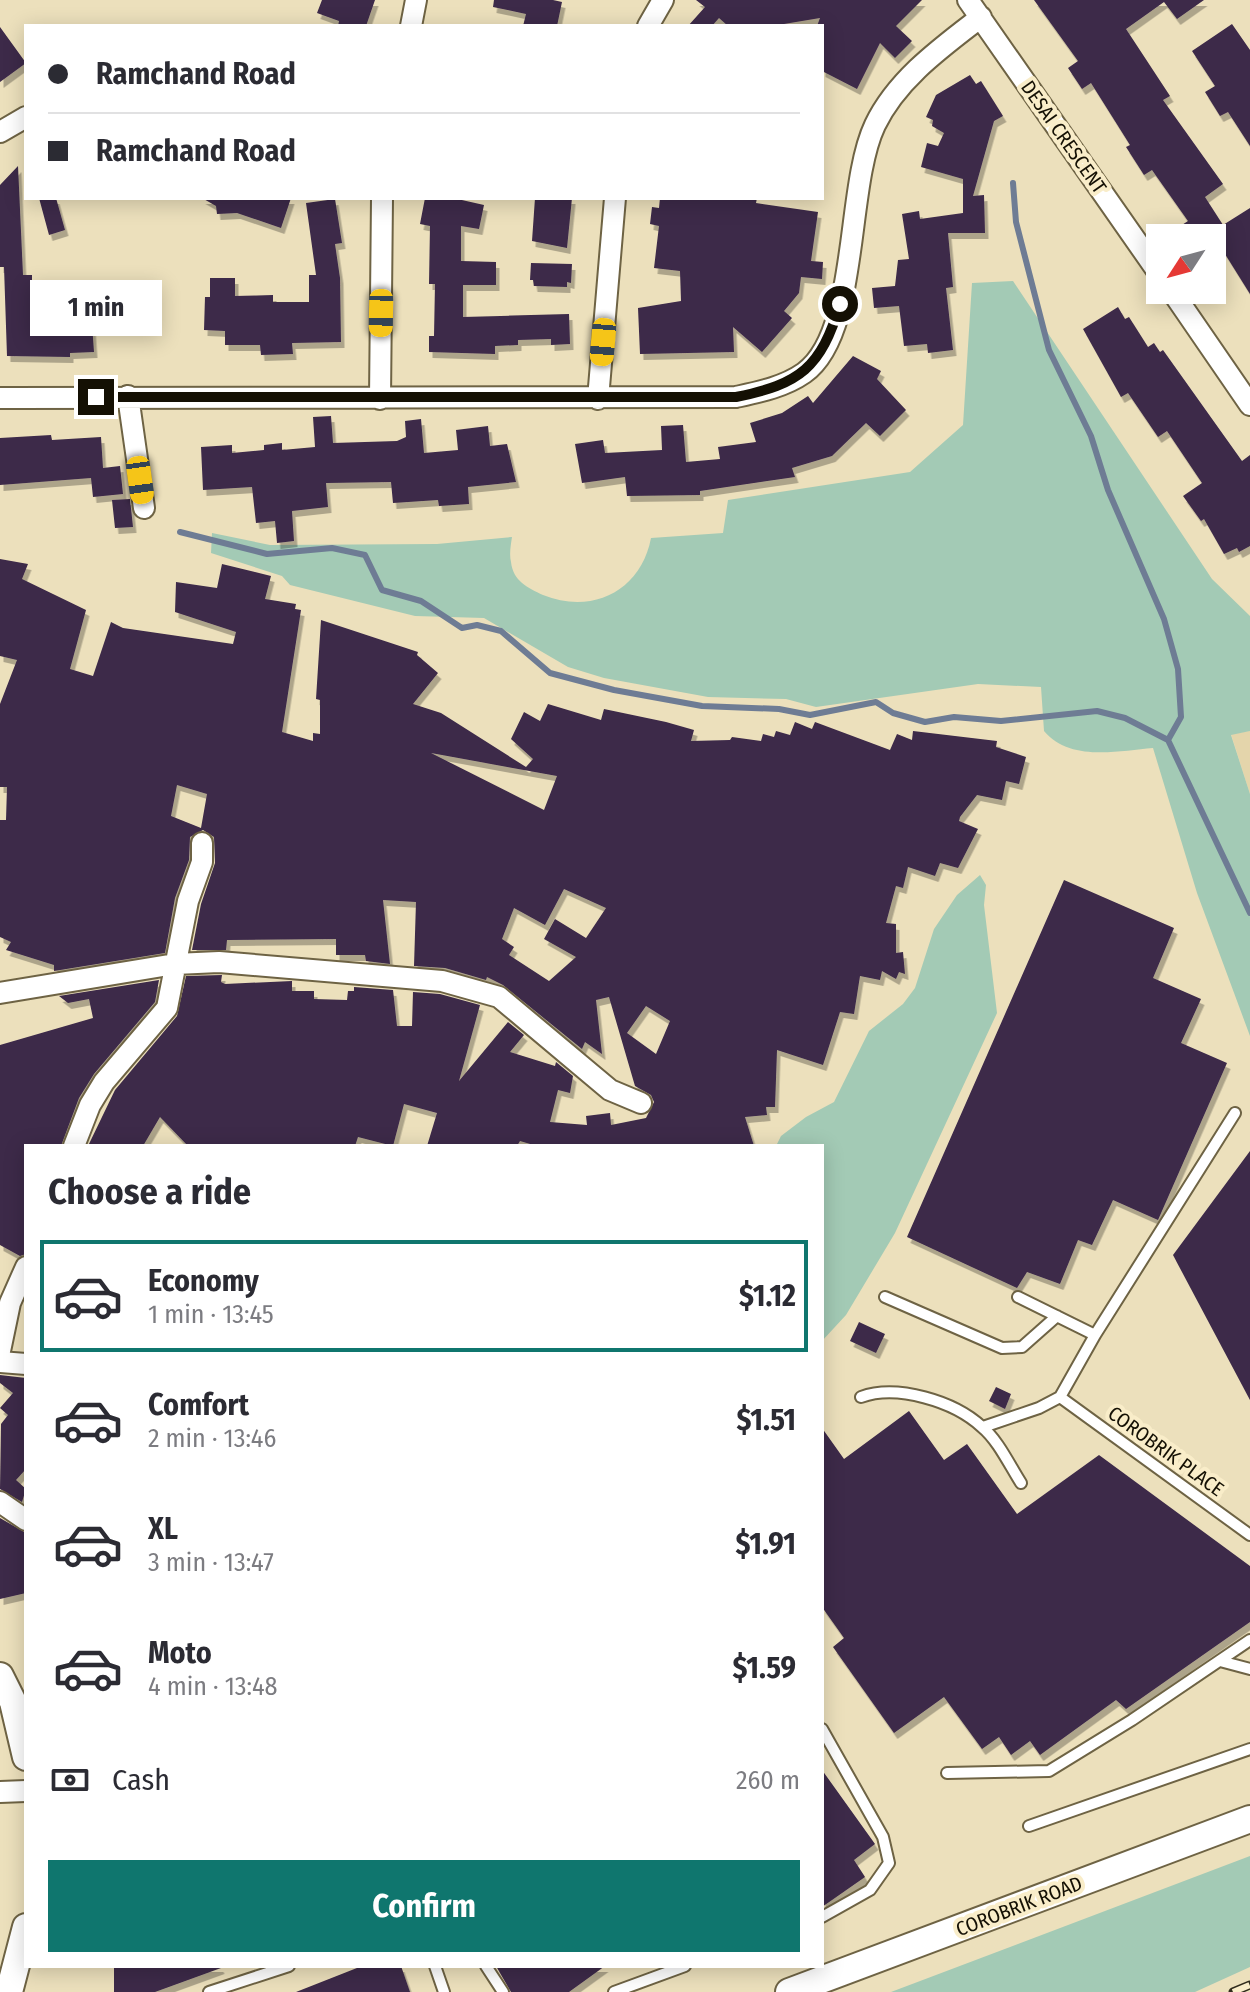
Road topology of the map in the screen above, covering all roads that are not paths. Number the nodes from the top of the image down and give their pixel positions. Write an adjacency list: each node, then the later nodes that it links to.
1 (416, 0): 4 (street)
2 (663, 0): 5 (street)
3 (974, 8): 10 (street, DESAI CRESCENT); 15 (street)
4 (411, 24)
5 (649, 24)
6 (24, 118): 7 (street)
7 (0, 132)
8 (382, 200): 14 (street)
9 (615, 200): 15 (street)
10 (1146, 255)
11 (1181, 304): 16 (street)
12 (128, 396): 13 (street); 14 (street); 17 (street)
13 (0, 398)
14 (380, 399): 15 (street)
15 (598, 399)
16 (1250, 405)
17 (144, 508)
18 (202, 843): 19 (street)
19 (175, 964): 20 (street); 21 (street); 23 (street)
20 (0, 993)
21 (641, 1103)
22 (1235, 1113): 28 (lane)
23 (75, 1144)
24 (24, 1272): 29 (street)
25 (885, 1297): 27 (lane)
26 (1018, 1297): 27 (lane)
27 (1057, 1316): 28 (lane)
28 (1095, 1335): 33 (lane)
29 (0, 1351)
30 (0, 1362): 31 (street)
31 (24, 1364)
32 (861, 1397): 34 (lane)
33 (1060, 1397): 34 (lane); 38 (lane, COROBRIK PLACE)
34 (983, 1427): 35 (lane)
35 (1021, 1483)
36 (0, 1502): 37 (street)
37 (24, 1519)
38 (1250, 1535)
39 (1250, 1640): 40 (lane)
40 (1220, 1661): 41 (lane); 47 (lane)
41 (1250, 1669)
42 (0, 1676): 43 (street)
43 (19, 1700): 44 (street)
44 (24, 1741)
45 (826, 1746): 52 (lane)
46 (1250, 1749): 51 (lane)
47 (947, 1773)
48 (24, 1791): 49 (street)
49 (0, 1792)
50 (1250, 1819): 63 (street, COROBRIK ROAD)
51 (1029, 1826)
52 (824, 1916)
53 (24, 1935): 58 (street)
54 (283, 1968): 59 (lane)
55 (436, 1968): 60 (lane)
56 (487, 1968): 61 (lane)
57 (680, 1968): 62 (lane)
58 (9, 1992)
59 (209, 1992)
60 (444, 1992)
61 (503, 1992)
62 (614, 1992)
63 (789, 1992)

